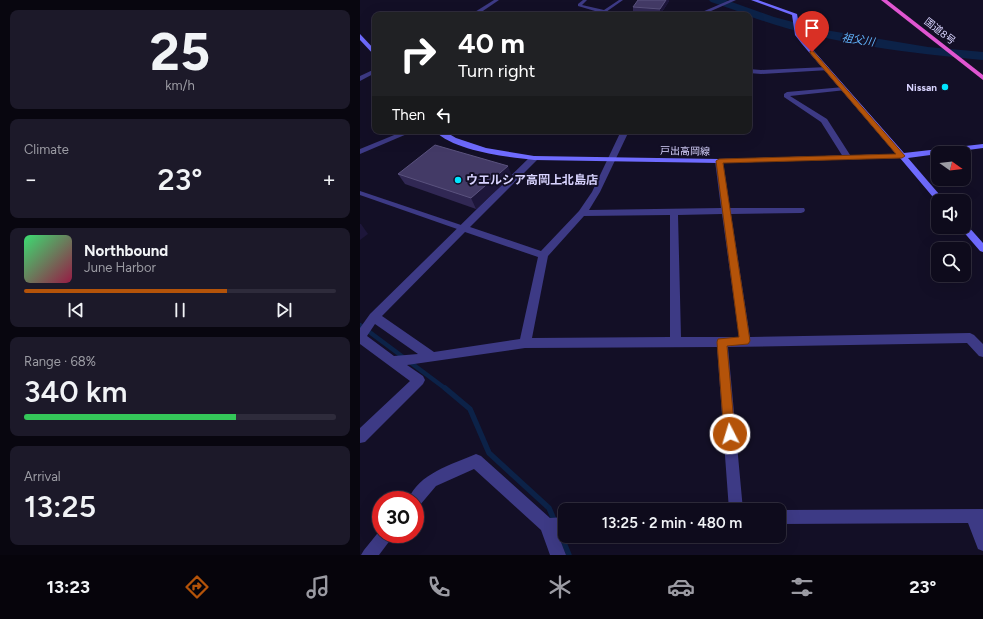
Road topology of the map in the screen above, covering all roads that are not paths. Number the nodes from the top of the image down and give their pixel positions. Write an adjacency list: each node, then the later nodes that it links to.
1 (497, 0): 7 (street)
2 (585, 0): 8 (lane)
3 (621, 0): 9 (lane)
4 (734, 0): 10 (street)
5 (753, 0): 13 (main road)
6 (884, 0): 16 (highway, 国道8号)
7 (478, 12)
8 (593, 12)
9 (600, 12)
10 (706, 12)
11 (360, 36): 12 (main road)
12 (372, 50)
13 (827, 69): 14 (street); 18 (main road)
14 (752, 71)
15 (372, 73): 17 (street)
16 (983, 78)
17 (360, 79)
18 (844, 89): 24 (main road); 26 (street)
19 (403, 134): 23 (street)
20 (444, 134): 25 (main road, 戸出高岡線)
21 (624, 134): 27 (street)
22 (982, 147): 24 (main road, 戸出高岡線)
23 (360, 152)
24 (902, 156): 26 (main road, 戸出高岡線); 30 (main road)
25 (534, 158): 27 (main road, 戸出高岡線); 35 (street)
26 (848, 158): 28 (main road, 戸出高岡線)
27 (612, 160): 28 (main road, 戸出高岡線); 34 (street)
28 (719, 161): 31 (street)
29 (360, 193): 35 (lane)
30 (935, 194)
31 (727, 210): 32 (street); 33 (street); 41 (street)
32 (801, 210)
33 (674, 211): 34 (street); 43 (street)
34 (582, 213): 38 (street)
35 (462, 228): 38 (street); 39 (street)
36 (970, 234): 37 (main road)
37 (983, 249)
38 (543, 255): 42 (street)
39 (372, 320): 40 (street); 46 (street)
40 (361, 336): 47 (street)
41 (745, 341): 44 (street); 45 (street)
42 (525, 342): 43 (street); 46 (street)
43 (676, 342): 44 (street)
44 (722, 342): 50 (street)
45 (983, 352)
46 (432, 357): 47 (street)
47 (397, 361): 48 (street)
48 (361, 436)
49 (423, 491): 54 (street)
50 (735, 503)
51 (977, 516): 52 (street); 56 (street)
52 (786, 517)
53 (558, 524): 54 (street)
54 (548, 525): 58 (street)
55 (378, 543): 57 (street)
56 (983, 544)
57 (368, 555)
58 (558, 555)

